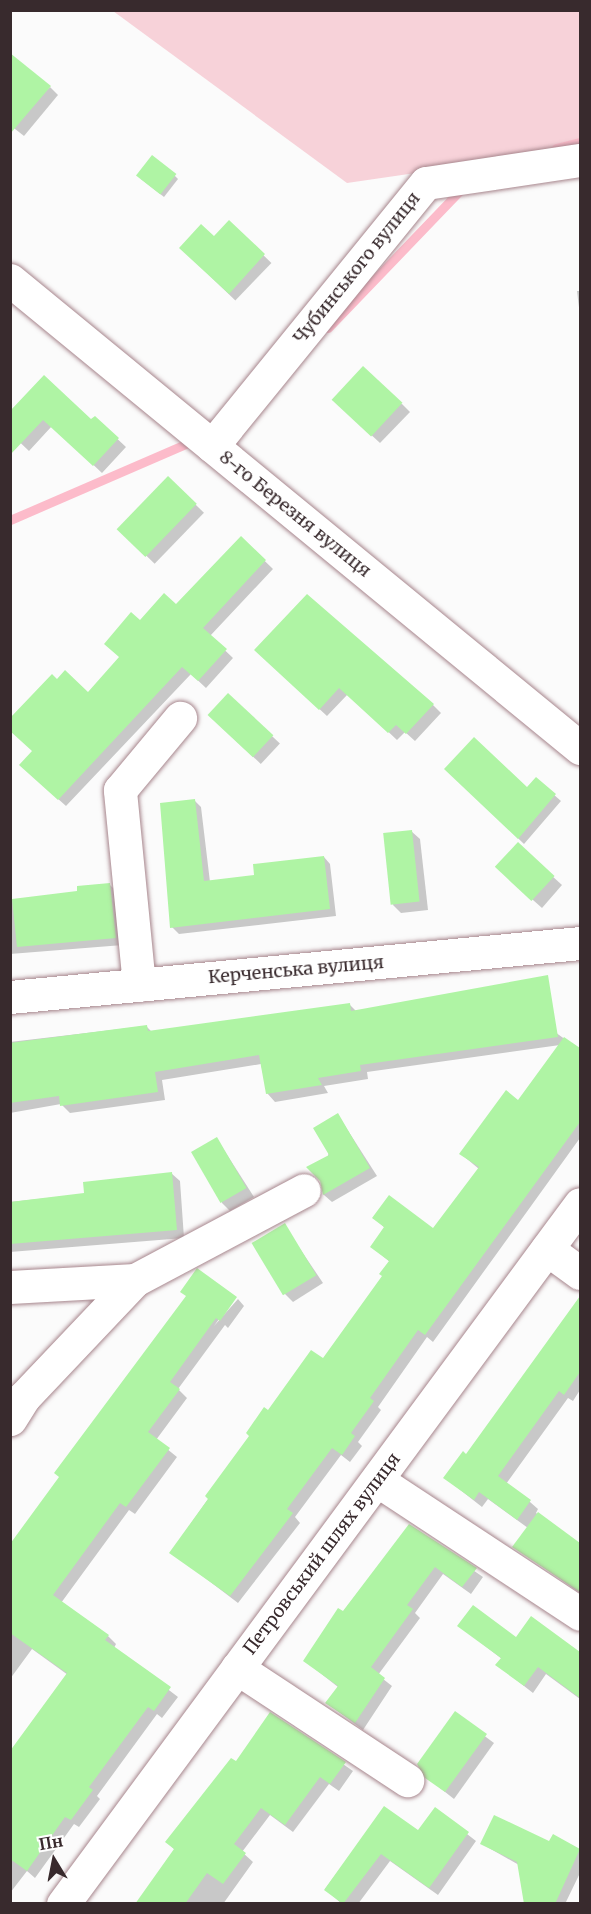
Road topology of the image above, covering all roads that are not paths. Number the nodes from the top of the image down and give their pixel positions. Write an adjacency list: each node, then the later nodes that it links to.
1 (580, 160): 3 (street, Чубинського вулиця)
2 (10, 280): 3 (street, 8-го Березня вулиця)
3 (212, 446): 5 (street, 8-го Березня вулиця)
4 (180, 718): 7 (street)
5 (580, 748)
6 (580, 943): 7 (street, Керченська вулиця)
7 (139, 985): 8 (street, Керченська вулиця)
8 (10, 997)
9 (304, 1190): 13 (street)
10 (580, 1204): 11 (street, Петровський шлях вулиця)
11 (547, 1249): 12 (street); 16 (street, Петровський шлях вулиця)
12 (580, 1273)
13 (135, 1280): 14 (street); 15 (street)
14 (10, 1287)
15 (10, 1419)
16 (377, 1480): 17 (street); 18 (street, Петровський шлях вулиця)
17 (580, 1614)
18 (237, 1668): 19 (street); 20 (street, Петровський шлях вулиця)
19 (407, 1780)
20 (68, 1902)

